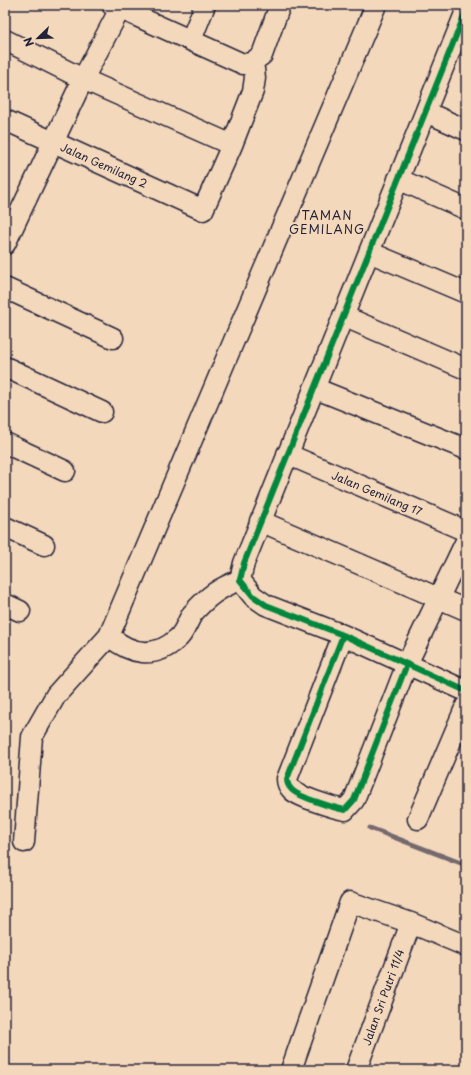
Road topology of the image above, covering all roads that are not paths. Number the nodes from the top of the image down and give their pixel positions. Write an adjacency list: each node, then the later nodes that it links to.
1 (205, 5): 7 (street)
2 (280, 5): 9 (street)
3 (376, 5): 42 (street)
4 (118, 6): 7 (street); 10 (street)
5 (466, 11): 8 (street)
6 (5, 40): 10 (street)
7 (191, 40): 9 (street)
8 (460, 42): 11 (street)
9 (251, 63): 15 (street)
10 (83, 79): 14 (street); 15 (street)
11 (426, 112): 13 (street); 16 (street)
12 (5, 120): 14 (street, Jalan Gemilang 2)
13 (466, 130)
14 (53, 142): 15 (street, Jalan Gemilang 2); 18 (street)
15 (232, 144)
16 (398, 179): 17 (street); 20 (street)
17 (466, 209)
18 (12, 212): 19 (street)
19 (5, 244)
20 (369, 252): 22 (street); 23 (street)
21 (5, 288): 24 (street)
22 (466, 294)
23 (343, 316): 26 (street); 27 (street)
24 (113, 338)
25 (5, 367): 28 (street)
26 (466, 369)
27 (314, 388): 30 (street); 31 (street)
28 (102, 412)
29 (5, 443): 32 (street)
30 (466, 449)
31 (287, 454): 33 (street); 35 (street, Jalan Gemilang 17)
32 (65, 471)
33 (260, 521): 38 (street); 39 (street)
34 (5, 526): 37 (street)
35 (466, 531)
36 (466, 541): 39 (street)
37 (44, 545)
38 (240, 580): 41 (street); 42 (street)
39 (439, 598): 40 (street); 43 (street)
40 (466, 610)
41 (343, 635): 43 (street); 43 (street)
42 (109, 636): 47 (street)
43 (407, 664): 44 (street)
44 (466, 691)
45 (466, 706): 46 (street)
46 (418, 819)
47 (24, 842)
48 (411, 923): 49 (street); 50 (street); 51 (street, Jalan Sri Putri 11/4)
49 (466, 946)
50 (291, 1070)
51 (356, 1070)

